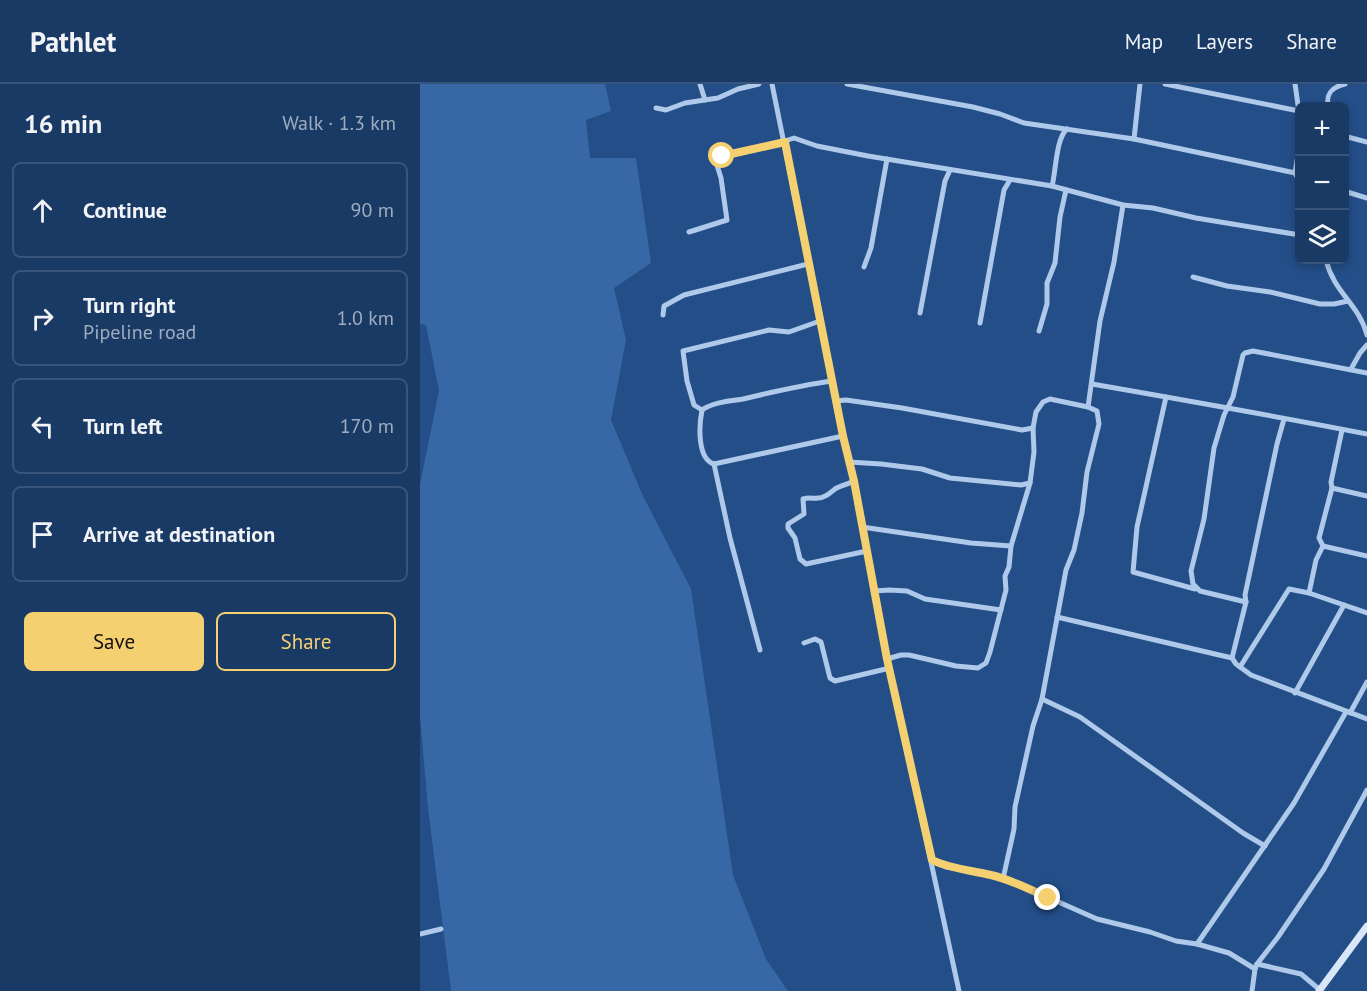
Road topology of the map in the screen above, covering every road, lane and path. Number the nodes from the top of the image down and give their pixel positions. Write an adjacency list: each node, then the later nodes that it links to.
1 (699, 84): 9 (street)
2 (759, 84): 9 (street)
3 (774, 84): 17 (street)
4 (847, 84): 14 (street)
5 (1140, 84): 16 (street)
6 (1165, 84): 13 (street)
7 (1295, 84): 10 (street)
8 (1345, 84): 11 (street)
9 (705, 100): 12 (street)
10 (1297, 102)
11 (1327, 102)
12 (656, 108)
13 (1295, 112)
14 (1069, 129): 16 (street); 23 (street)
15 (1349, 137): 18 (street)
16 (1134, 140): 21 (street)
17 (785, 142): 19 (street); 28 (street); 30 (street)
18 (1367, 142)
19 (886, 159): 20 (street); 32 (street)
20 (950, 170): 22 (street); 35 (street)
21 (1295, 173)
22 (1010, 180): 23 (street); 38 (street)
23 (1052, 186): 24 (street)
24 (1065, 190): 27 (street); 39 (street)
25 (1349, 192): 26 (street)
26 (1367, 198)
27 (1123, 205): 29 (street); 45 (street)
28 (688, 232)
29 (1295, 234)
30 (808, 264): 36 (street); 37 (street)
31 (1328, 264): 34 (street)
32 (864, 267)
33 (1193, 277): 34 (street)
34 (1348, 301): 40 (street)
35 (920, 313)
36 (663, 315)
37 (820, 321): 44 (street); 50 (street)
38 (980, 323)
39 (1039, 331)
40 (1367, 335)
41 (1367, 345): 42 (street)
42 (1351, 369): 43 (street); 49 (street)
43 (1367, 373)
44 (831, 381): 47 (street); 50 (street)
45 (1092, 384): 46 (street); 48 (street)
46 (1166, 397): 49 (street); 67 (street)
47 (836, 401): 52 (street); 55 (street)
48 (1088, 406): 52 (street); 74 (street)
49 (1228, 407): 51 (street); 67 (street)
50 (702, 410): 57 (street)
51 (1284, 419): 53 (street); 70 (street)
52 (1033, 428): 59 (street)
53 (1342, 429): 54 (street); 60 (street)
54 (1367, 434)
55 (843, 436): 56 (street); 57 (street)
56 (849, 462): 58 (street); 59 (street)
57 (714, 464): 76 (street)
58 (854, 481): 62 (street); 65 (street)
59 (1030, 483): 63 (street)
60 (1332, 488): 61 (street); 64 (street)
61 (1367, 496)
62 (862, 527): 63 (street); 65 (street)
63 (1011, 546): 72 (street)
64 (1323, 546): 66 (street); 69 (street)
65 (867, 551): 68 (street)
66 (1367, 556)
67 (1195, 589): 70 (street)
68 (874, 591): 72 (street); 78 (street)
69 (1310, 593): 71 (street); 79 (street)
70 (1246, 602): 77 (street)
71 (1344, 605): 73 (street); 82 (street)
72 (1000, 610): 78 (street)
73 (1367, 613)
74 (1057, 616): 77 (street); 83 (street)
75 (804, 642): 80 (street)
76 (760, 650)
77 (1233, 658): 79 (street)
78 (887, 659): 80 (street)
79 (1240, 667): 82 (street)
80 (890, 668): 88 (street)
81 (1367, 682): 84 (street)
82 (1295, 693): 84 (street)
83 (1042, 699): 87 (street); 91 (street)
84 (1348, 713): 85 (street); 87 (street)
85 (1367, 720)
86 (1367, 790): 96 (street)
87 (1265, 846): 95 (street)
88 (932, 860): 89 (street); 90 (street)
89 (946, 867): 90 (street); 91 (street)
90 (934, 876): 98 (street)
91 (1004, 879): 95 (street)
92 (1367, 926): 97 (street)
93 (441, 929): 94 (street)
94 (420, 934)
95 (1197, 944): 96 (street)
96 (1256, 966): 97 (street); 99 (street)
97 (1319, 990)
98 (958, 991)
99 (1252, 991)

